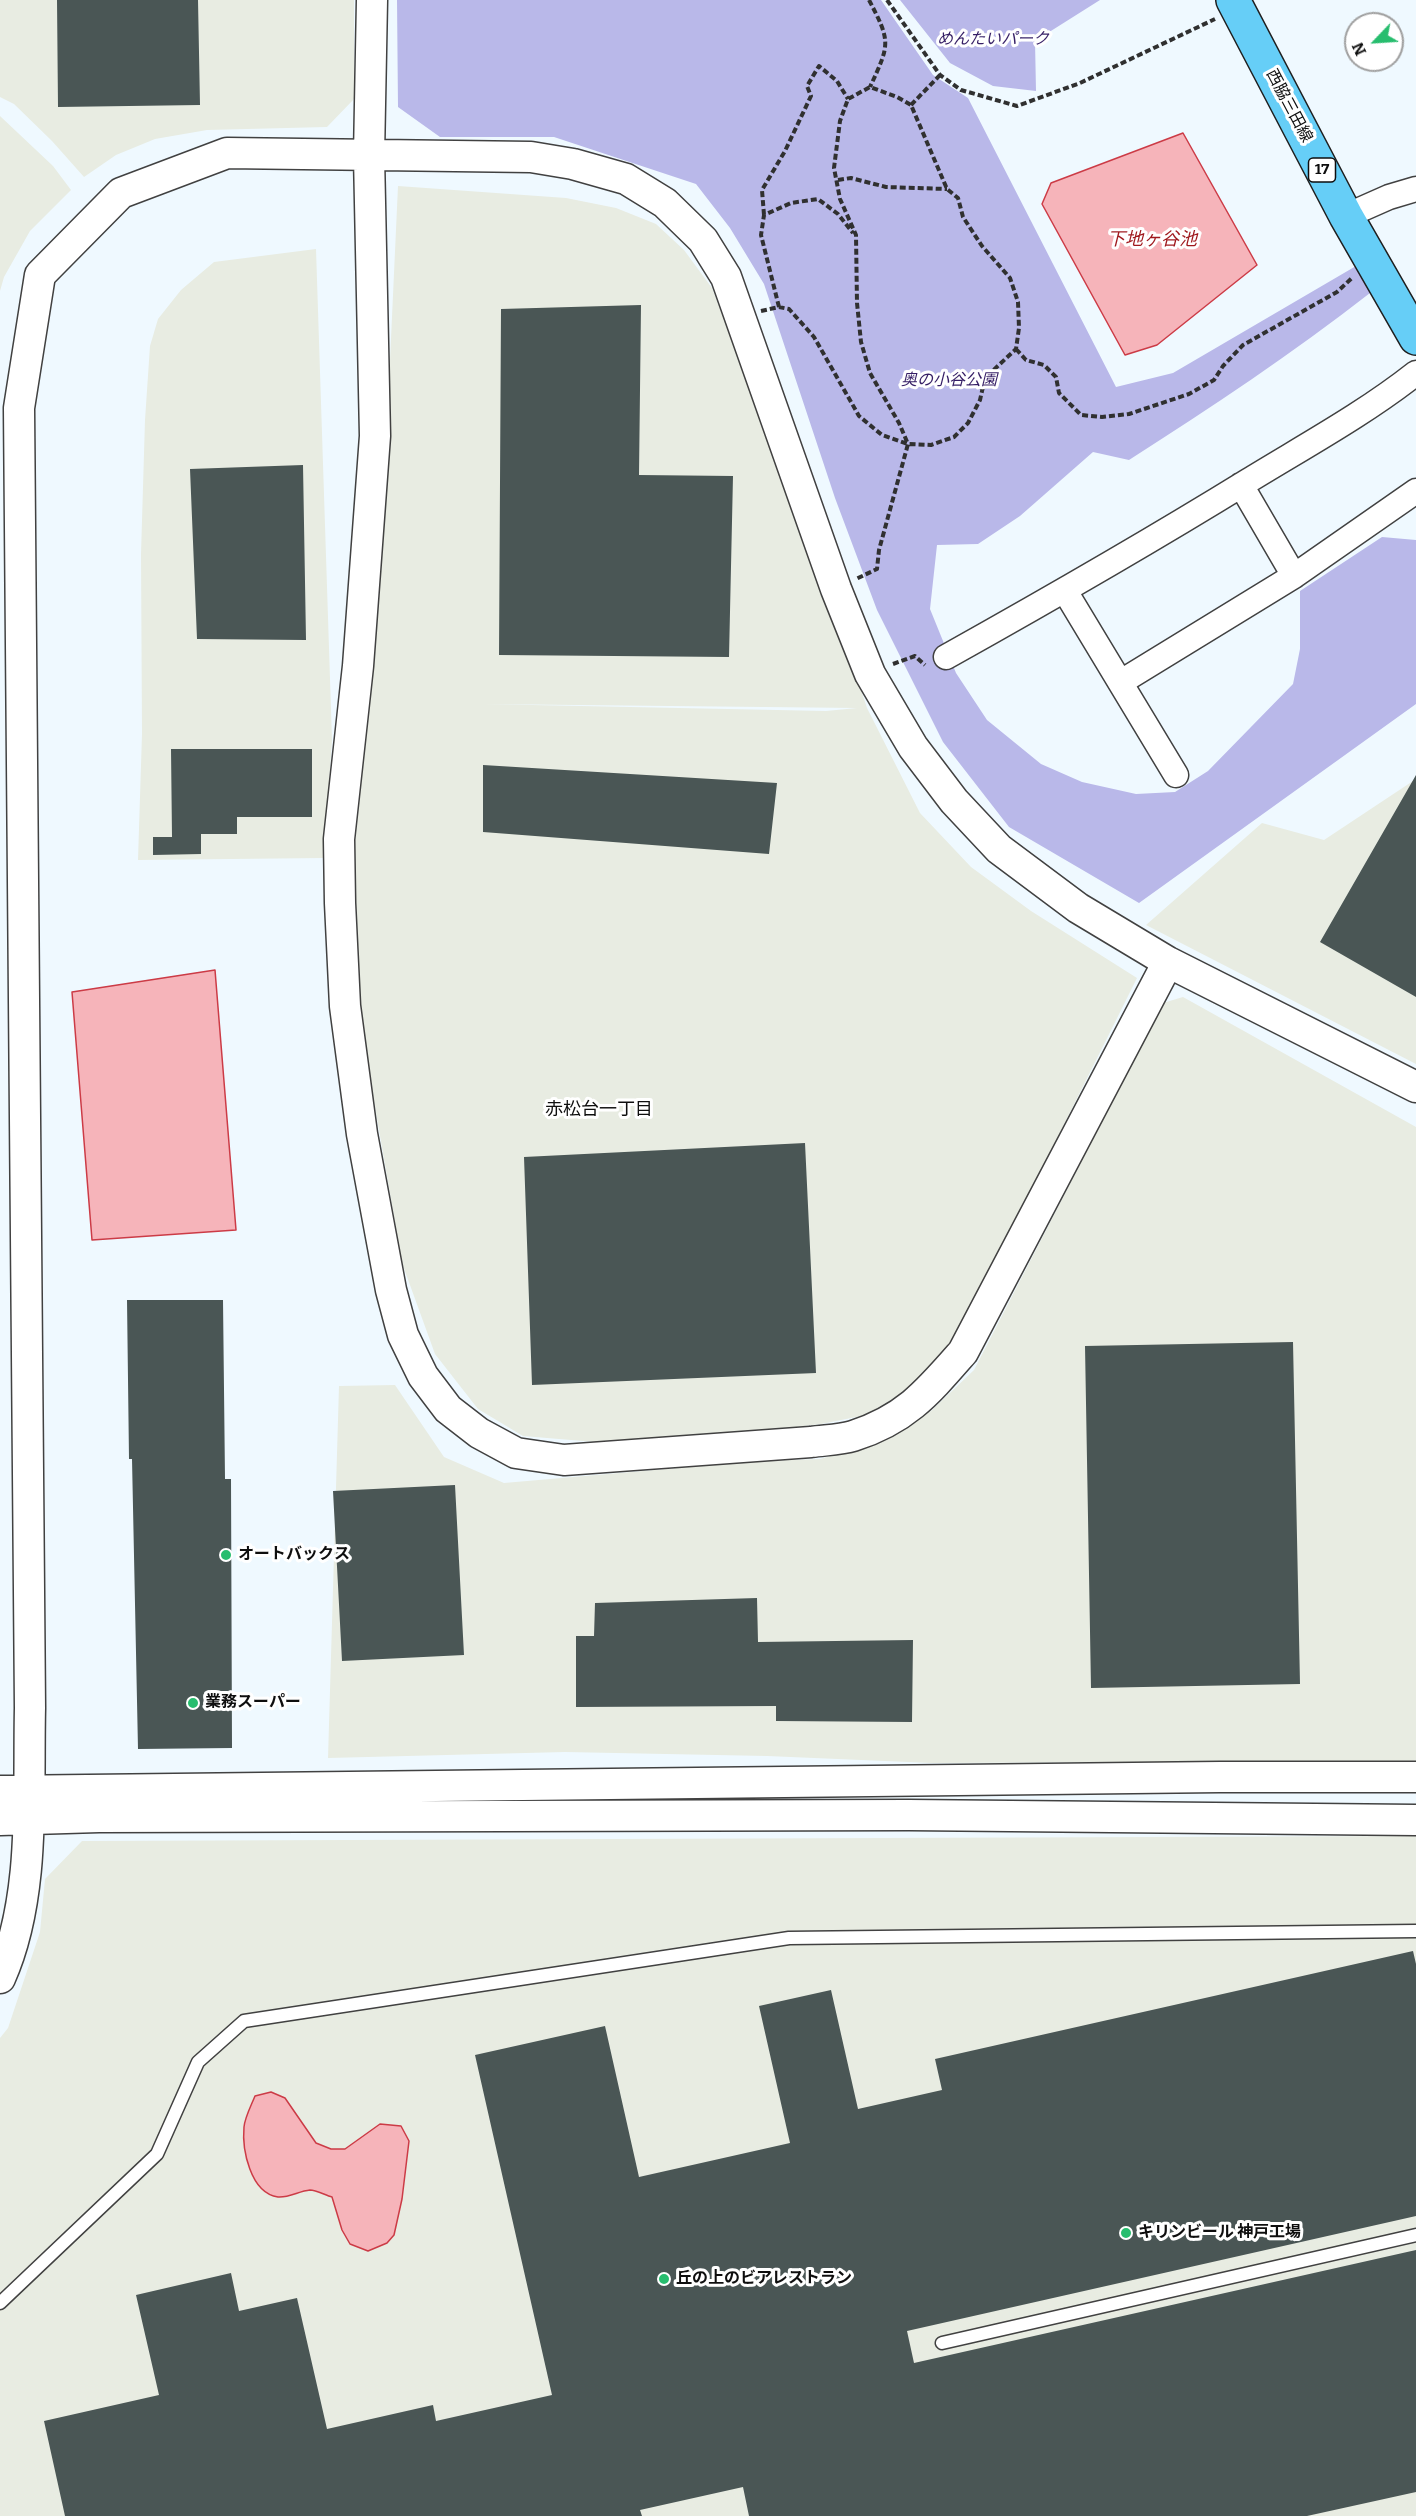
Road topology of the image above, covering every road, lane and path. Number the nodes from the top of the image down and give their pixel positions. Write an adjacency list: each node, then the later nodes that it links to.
1 (372, 0): 9 (street)
2 (868, 0): 6 (path)
3 (887, 0): 5 (path)
4 (1236, 4): 5 (path); 14 (main road, 西脇三田線 / 17)
5 (940, 75): 8 (path)
6 (870, 87): 7 (path); 8 (path)
7 (848, 99): 10 (path); 13 (path)
8 (911, 105): 11 (path)
9 (369, 156): 18 (street); 32 (street); 35 (street)
10 (838, 180): 11 (path); 15 (path)
11 (947, 189): 20 (path)
12 (1416, 189): 14 (street)
13 (764, 215): 15 (path); 17 (path)
14 (1346, 216): 16 (main road, 西脇三田線 / 17)
15 (855, 236): 22 (path)
16 (1375, 266): 19 (main road, 西脇三田線 / 17); 20 (path)
17 (779, 307): 18 (path); 22 (path)
18 (740, 316): 26 (street)
19 (1416, 338)
20 (1016, 349): 22 (path)
21 (1416, 373): 23 (street)
22 (908, 444): 26 (path)
23 (1241, 485): 25 (street); 27 (street)
24 (1416, 491): 25 (street)
25 (1294, 576): 30 (street)
26 (836, 589): 29 (street)
27 (1065, 591): 28 (street); 30 (street)
28 (939, 664): 29 (path)
29 (870, 674): 32 (street)
30 (1120, 682): 31 (street)
31 (1176, 775)
32 (1168, 962): 33 (street)
33 (1416, 1087)
34 (1416, 1777): 35 (street)
35 (14, 1805): 36 (street); 38 (street)
36 (1416, 1820)
37 (1416, 1931): 40 (lane)
38 (0, 1978)
39 (1416, 2235): 41 (lane)
40 (0, 2303)
41 (942, 2343)

